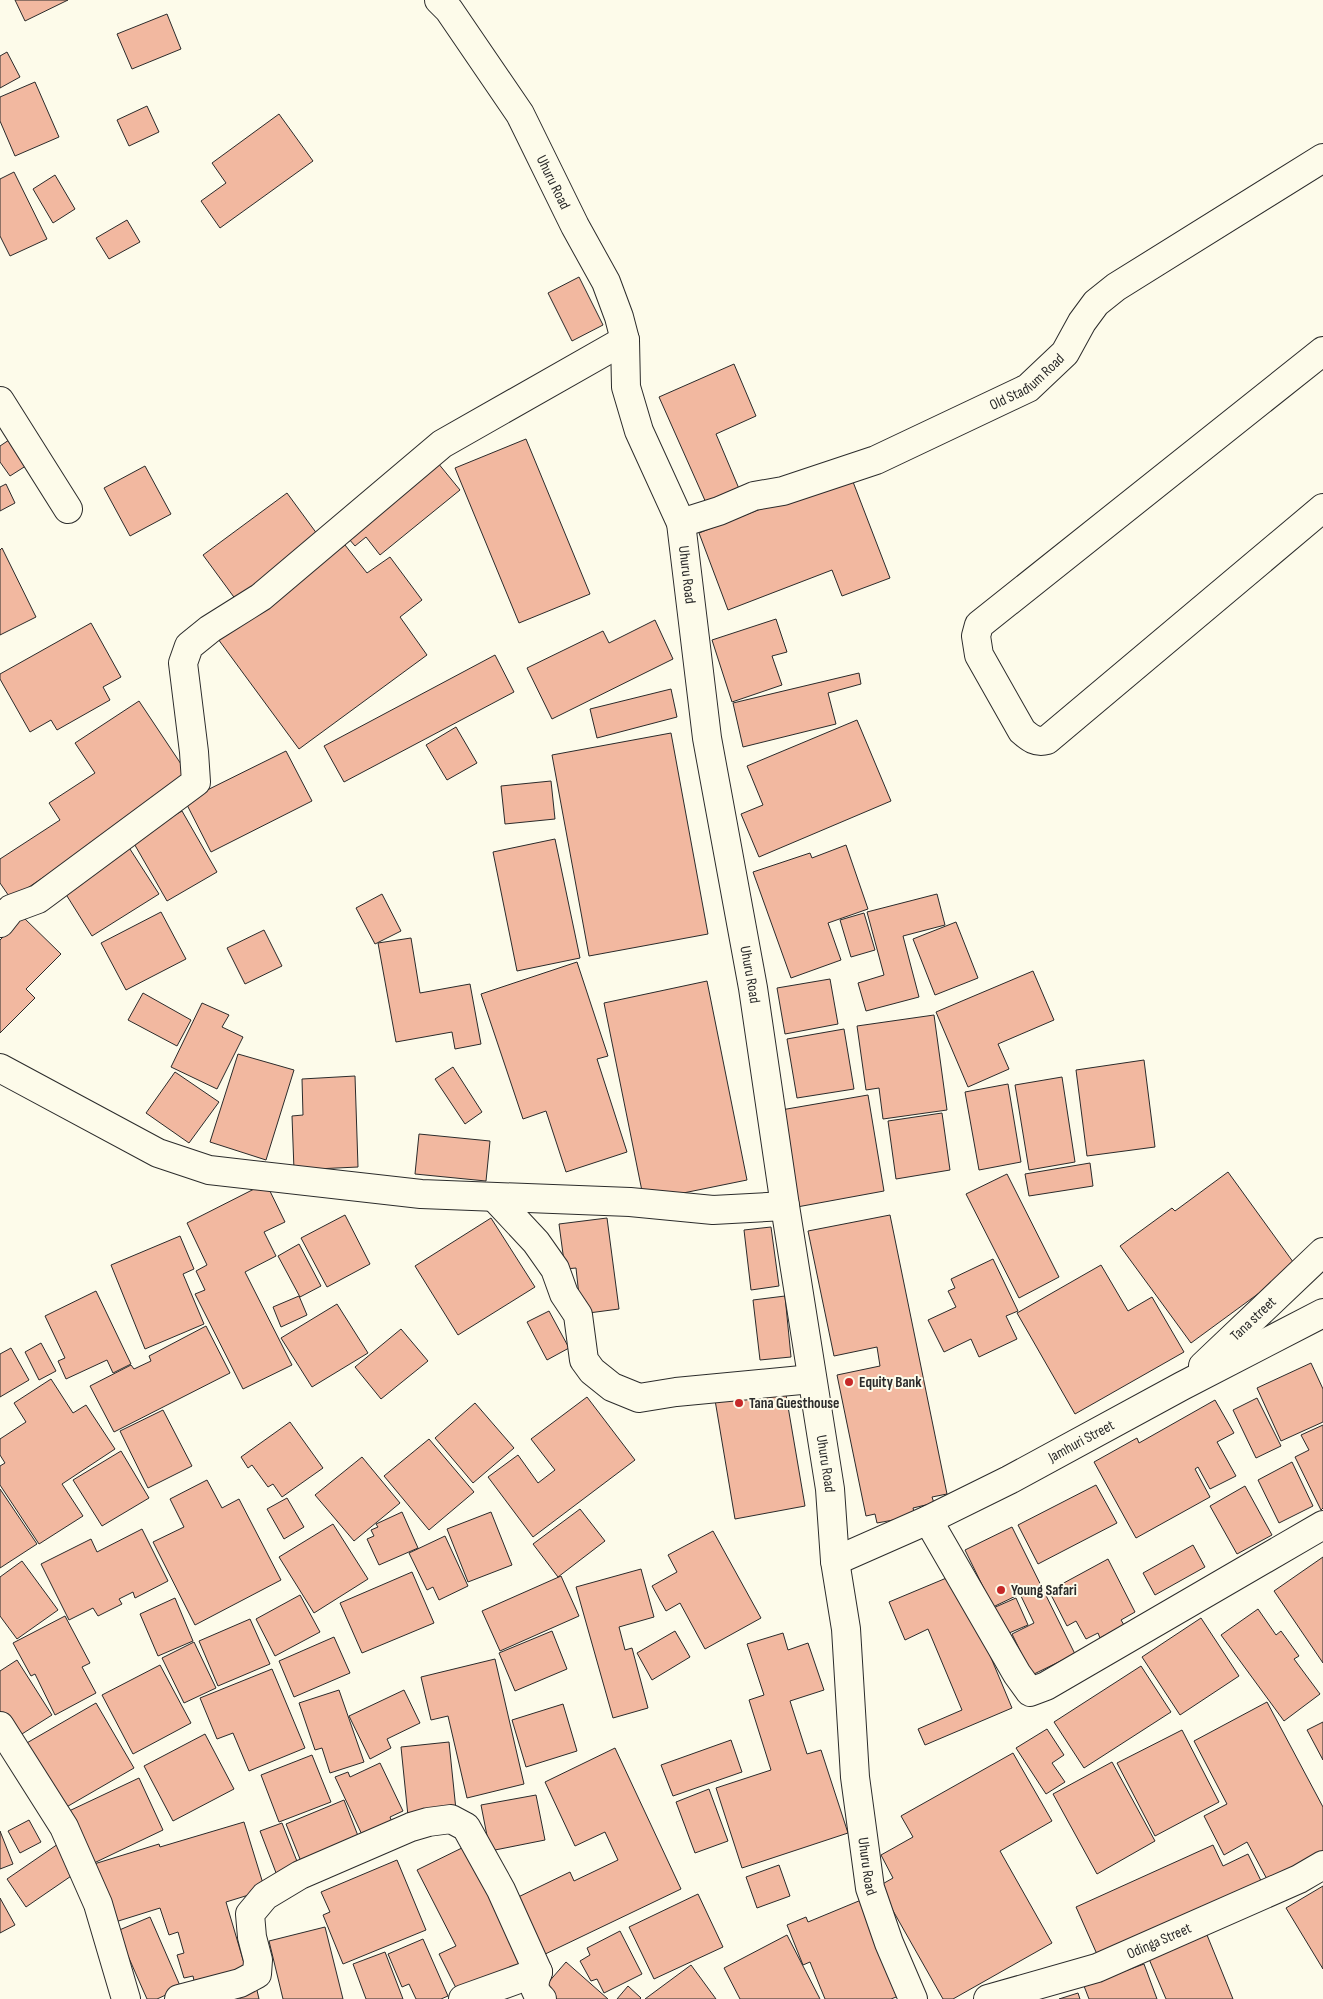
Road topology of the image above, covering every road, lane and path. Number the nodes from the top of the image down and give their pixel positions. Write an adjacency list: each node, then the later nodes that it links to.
1 (439, 0): 3 (street, Uhuru Road)
2 (1323, 158): 8 (street, Old Stadium Road)
3 (625, 340): 8 (street, Uhuru Road); 9 (street)
4 (1323, 351): 7 (street)
5 (0, 401): 6 (street)
6 (68, 508)
7 (1323, 508)
8 (680, 523): 12 (street, Uhuru Road)
9 (0, 923)
10 (0, 1068): 11 (street)
11 (495, 1198): 12 (street); 15 (street)
12 (785, 1206): 15 (street, Uhuru Road)
13 (1321, 1261): 16 (street, Tana street)
14 (1323, 1313): 16 (street, Jamhuri Street)
15 (812, 1379): 19 (street, Uhuru Road)
16 (1182, 1386): 17 (street, Jamhuri Street)
17 (928, 1520): 18 (street); 19 (street, Jamhuri Street)
18 (1323, 1524)
19 (835, 1560): 28 (street, Uhuru Road)
20 (0, 1726): 24 (street)
21 (1323, 1865): 29 (street, Odinga Street)
22 (538, 1972): 23 (street); 26 (street); 27 (street)
23 (219, 1994): 25 (street)
24 (126, 1999)
25 (179, 1999)
26 (463, 1999)
27 (542, 1999)
28 (913, 1999)
29 (988, 1999)

